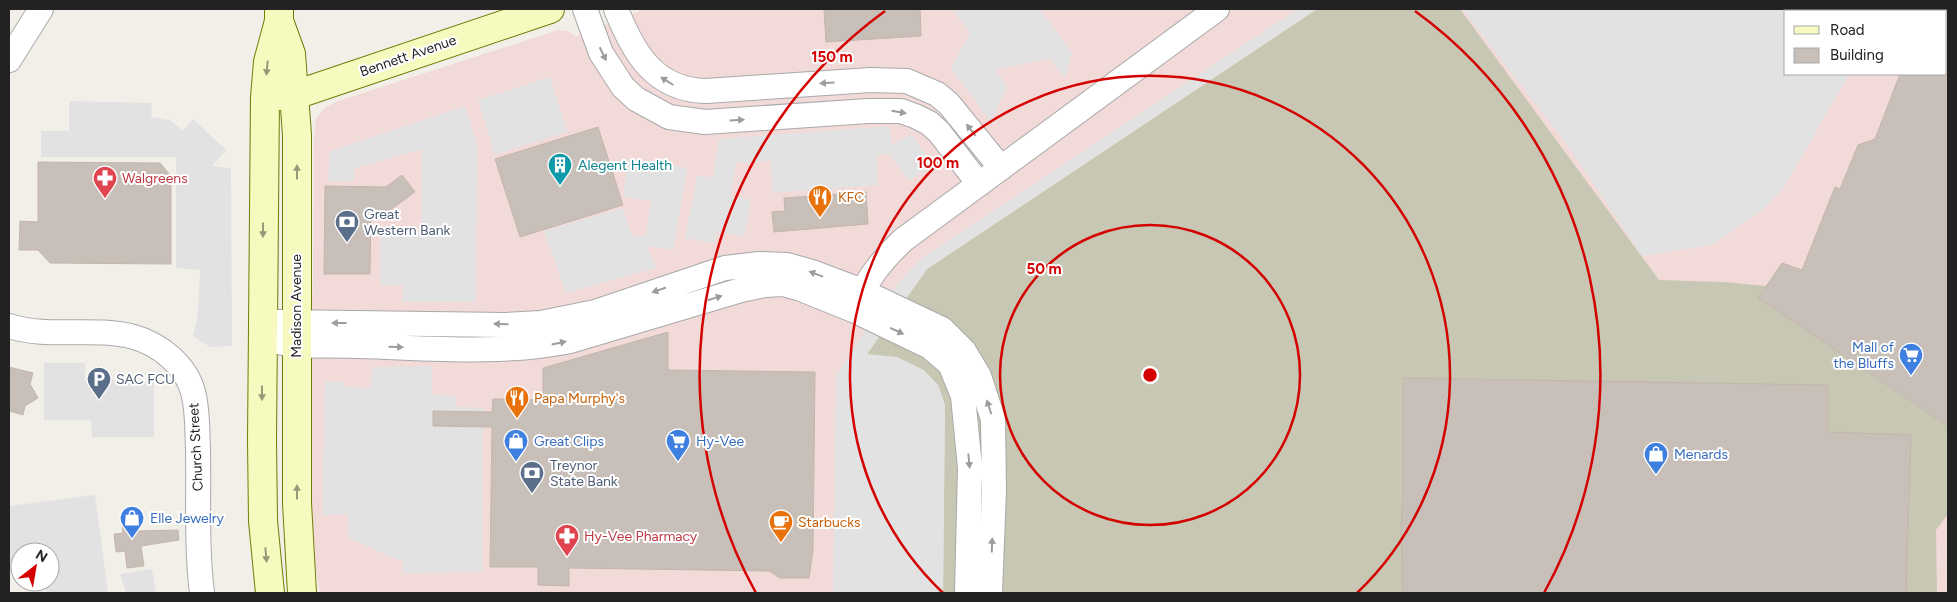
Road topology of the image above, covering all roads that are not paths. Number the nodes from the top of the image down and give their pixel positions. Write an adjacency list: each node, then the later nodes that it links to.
1 (41, 9): 7 (street)
2 (550, 9): 8 (main road, Bennett Avenue)
3 (585, 9): 11 (street, one-way to 11)
4 (616, 9): 10 (street, one-way to 4)
5 (1217, 9): 10 (street)
6 (279, 15): 8 (main road, Madison Avenue); 9 (main road, Madison Avenue, one-way to 9)
7 (9, 60)
8 (295, 95): 9 (main road, Bennett Avenue); 15 (main road, Madison Avenue, one-way to 8)
9 (265, 97): 14 (main road, Madison Avenue, one-way to 14)
10 (1001, 168): 11 (street)
11 (978, 184): 12 (street)
12 (858, 300): 15 (street); 19 (street, one-way to 19); 20 (street, one-way to 12)
13 (9, 326): 16 (street, Church Street)
14 (263, 334): 15 (street); 17 (main road, Madison Avenue, one-way to 17)
15 (297, 334): 18 (main road, Madison Avenue, one-way to 15)
16 (202, 593)
17 (270, 593)
18 (302, 593)
19 (967, 593)
20 (990, 593)

